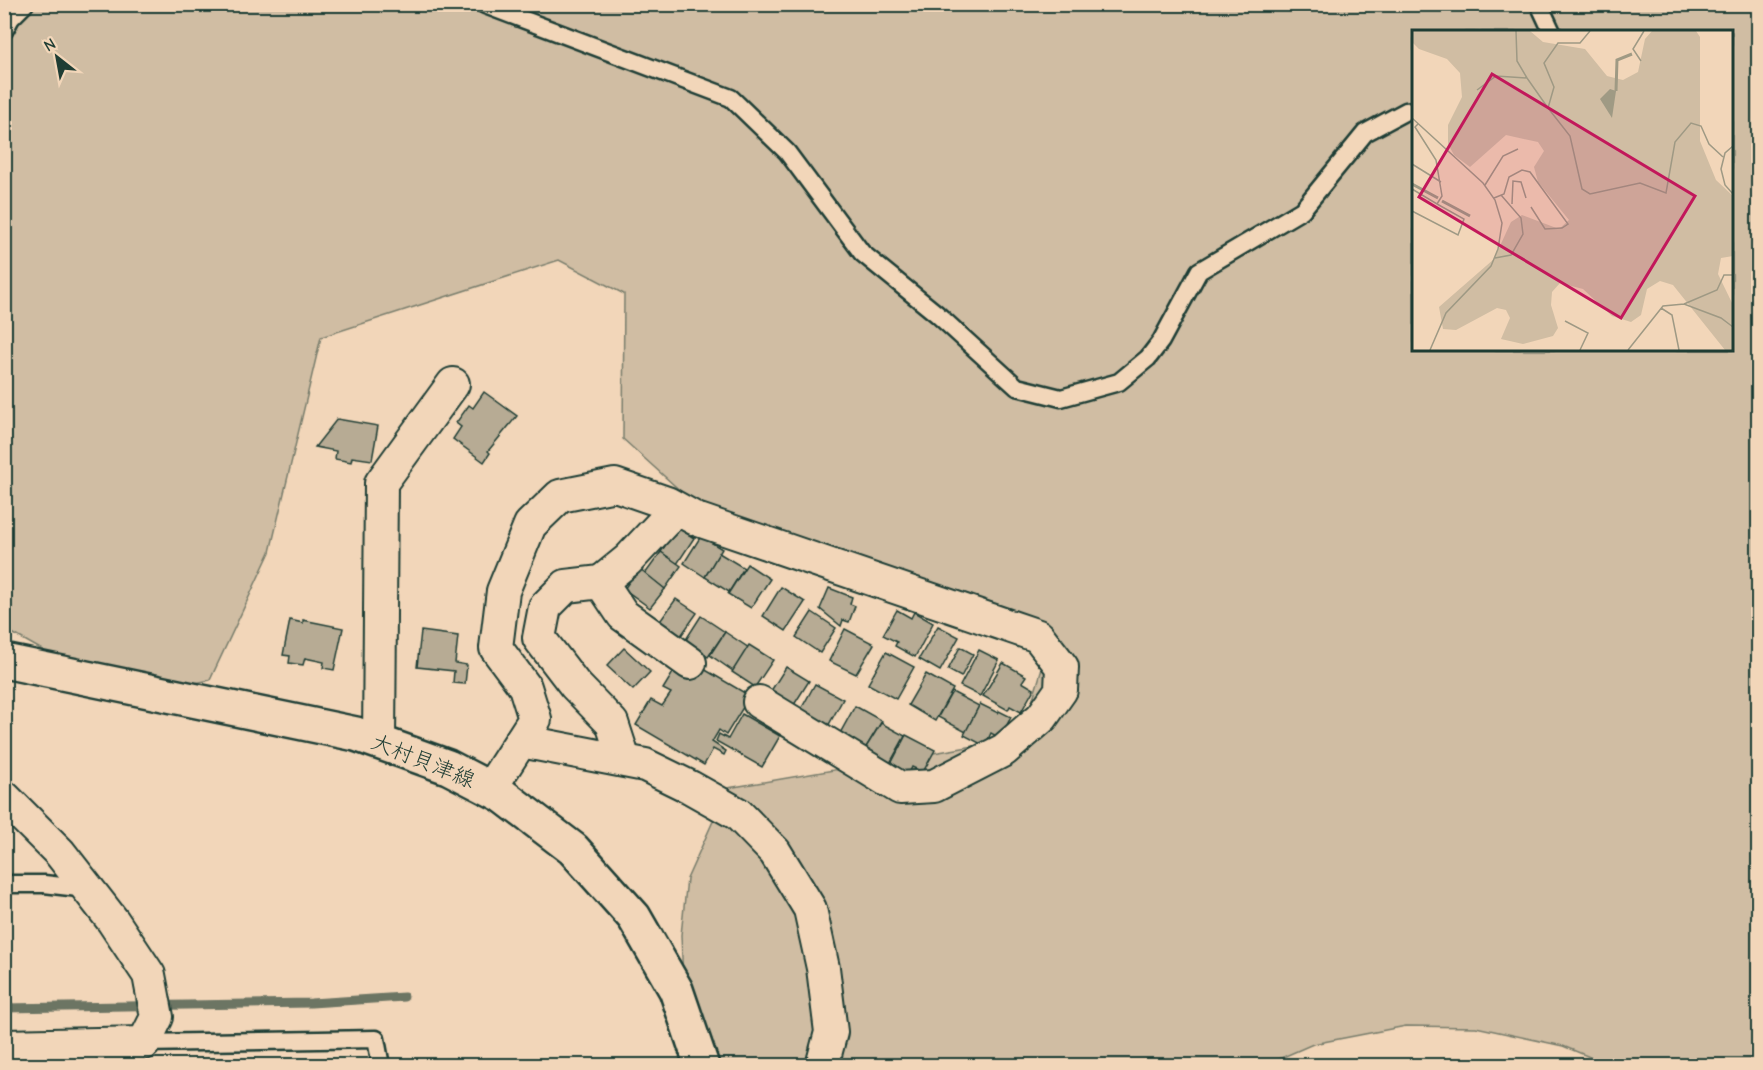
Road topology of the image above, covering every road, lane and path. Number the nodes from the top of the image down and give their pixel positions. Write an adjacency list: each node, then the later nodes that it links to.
1 (25, 4): 5 (lane)
2 (1539, 4): 4 (lane)
3 (484, 5): 6 (lane)
4 (1551, 30)
5 (4, 31)
6 (1412, 110)
7 (453, 384): 14 (street)
8 (676, 509): 9 (street); 12 (street); 13 (street)
9 (601, 582): 11 (street); 15 (street)
10 (4, 660): 14 (main road, 大村貝津線)
11 (690, 663)
12 (759, 702)
13 (521, 741): 15 (street); 16 (street)
14 (379, 742): 16 (main road, 大村貝津線)
15 (624, 760): 24 (street)
16 (490, 789): 23 (main road, 大村貝津線)
17 (4, 797): 19 (street)
18 (4, 884): 19 (lane)
19 (88, 889): 20 (street)
20 (144, 1043): 21 (street); 22 (lane)
21 (4, 1046)
22 (381, 1065)
23 (702, 1065)
24 (822, 1065)

